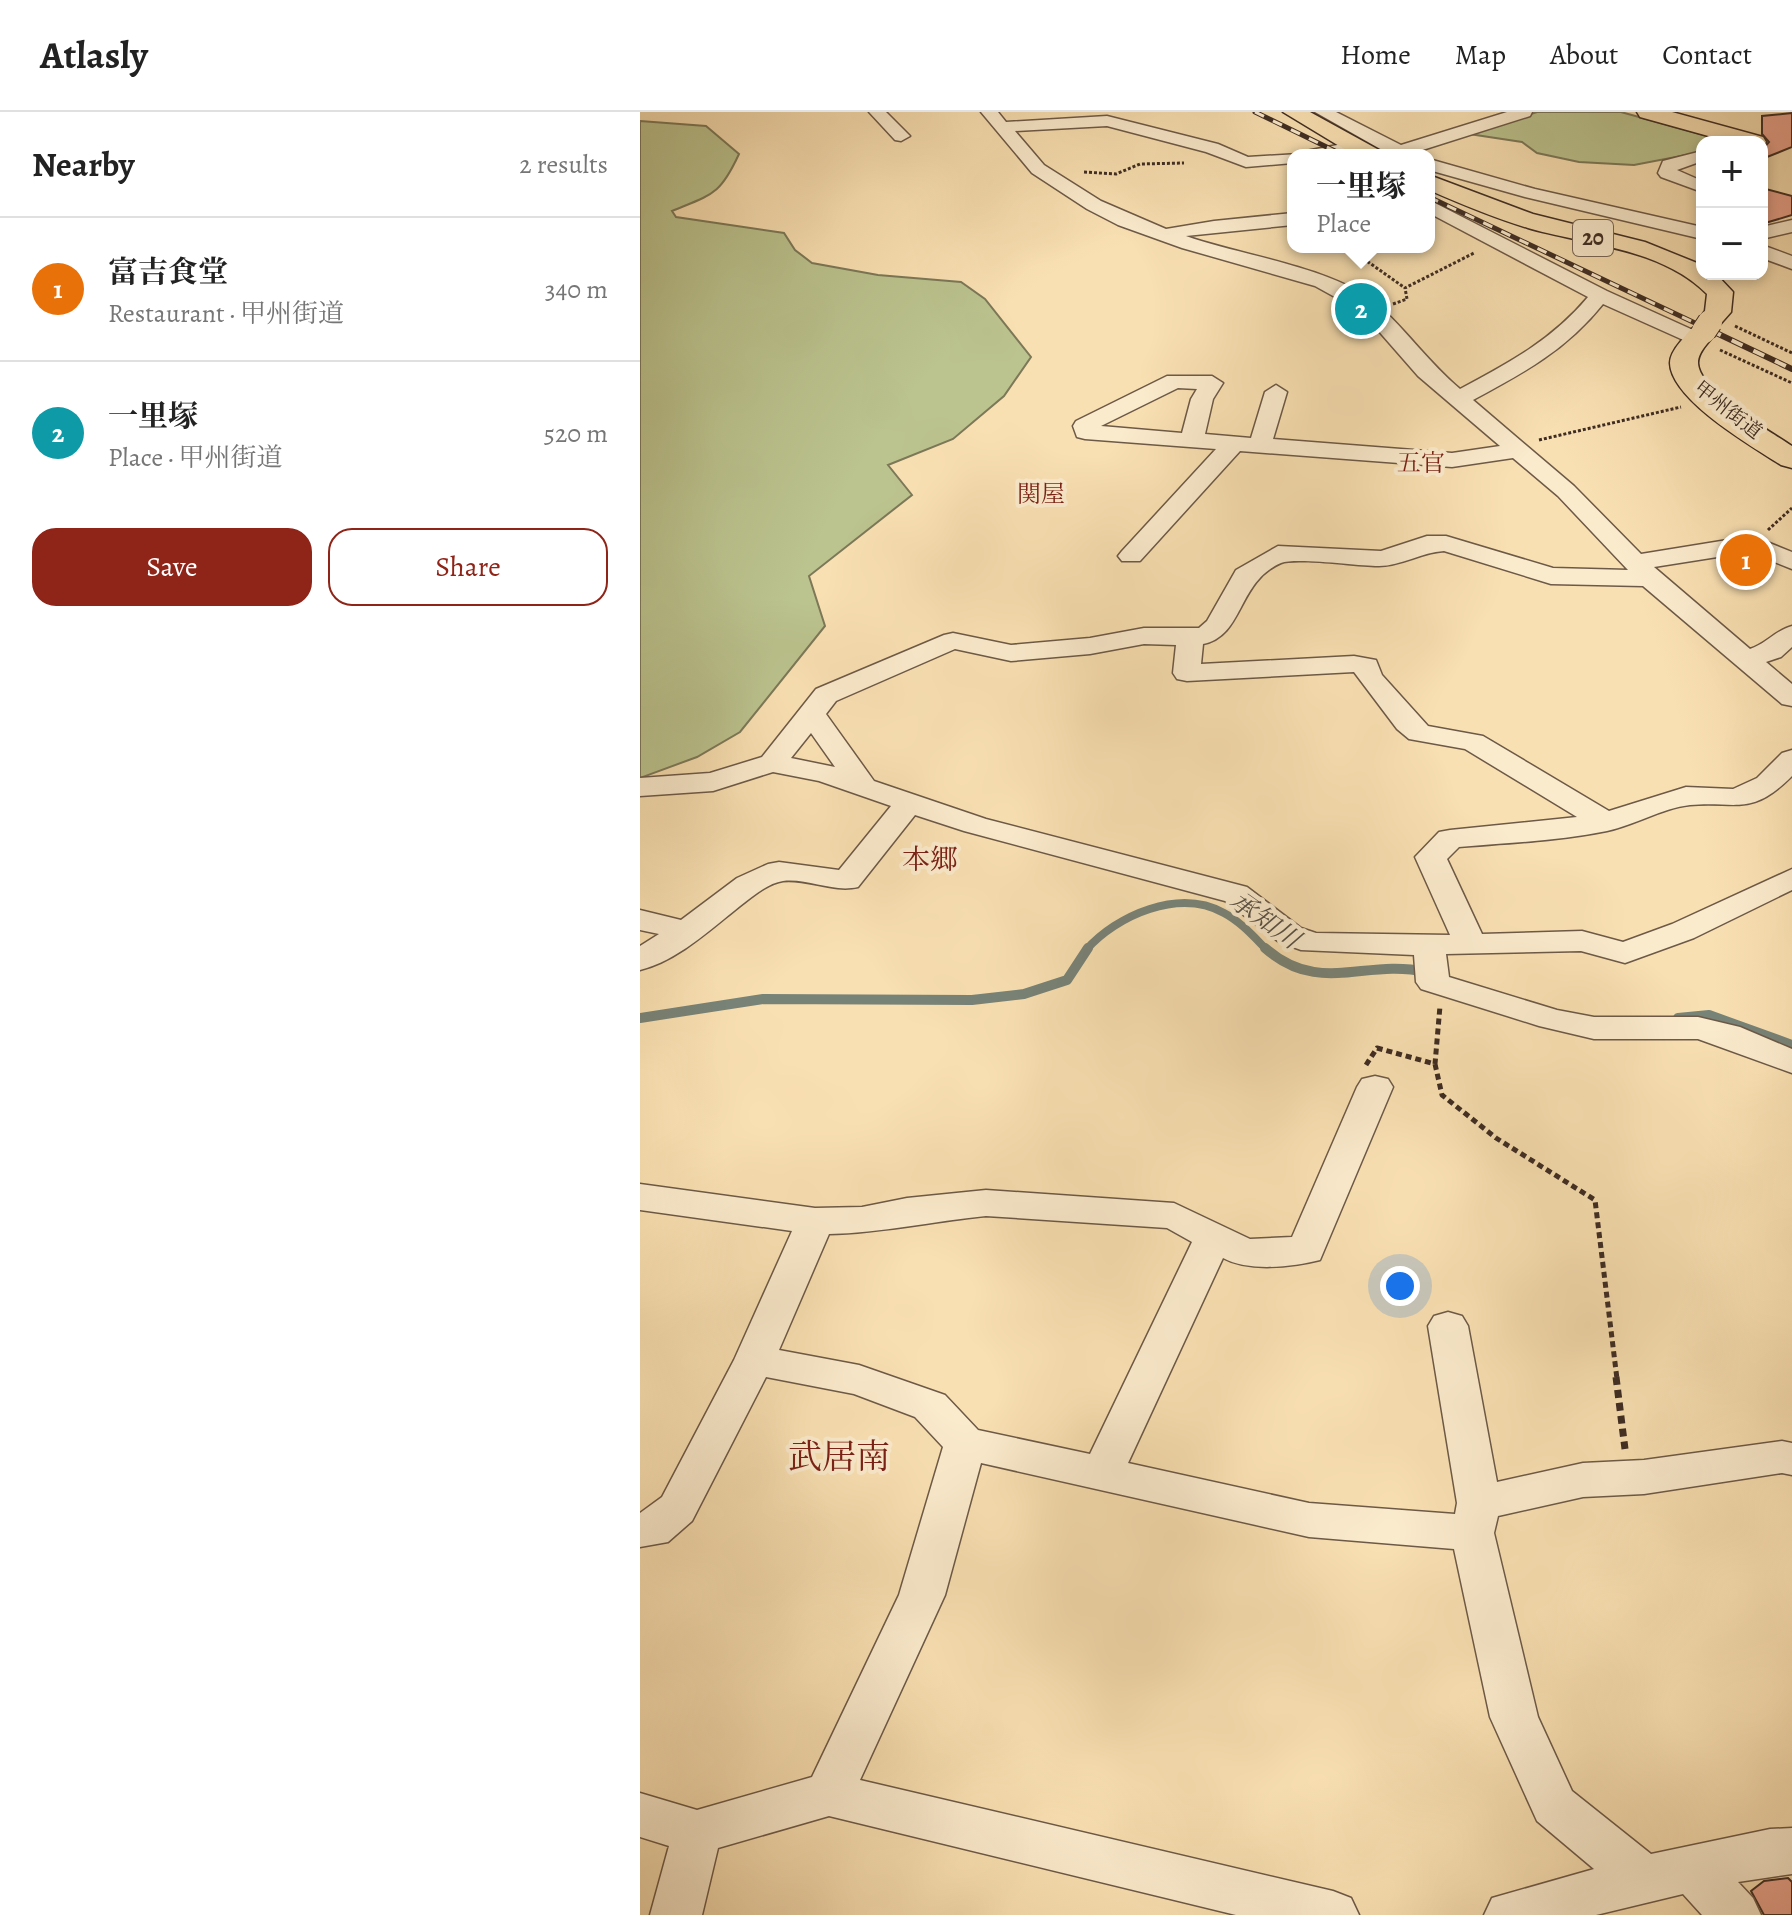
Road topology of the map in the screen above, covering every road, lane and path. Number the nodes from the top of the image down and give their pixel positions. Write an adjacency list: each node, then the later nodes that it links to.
1 (877, 112): 7 (street)
2 (1294, 112): 9 (main road)
3 (1323, 112): 10 (street)
4 (1524, 112): 11 (street)
5 (1648, 112): 8 (main road)
6 (995, 119): 14 (street); 16 (street)
7 (901, 136)
8 (1733, 136)
9 (1359, 149)
10 (1393, 149)
11 (1417, 149)
12 (1287, 158): 14 (street)
13 (1696, 158): 18 (street)
14 (1241, 161): 16 (path)
15 (1435, 166): 22 (street)
16 (1052, 178): 24 (street)
17 (1435, 184): 32 (main road, 甲州街道 / 20)
18 (1696, 185)
19 (1435, 209): 26 (street)
20 (1287, 220): 24 (street)
21 (1792, 226): 23 (street)
22 (1696, 232)
23 (1768, 234)
24 (1164, 235): 31 (street)
25 (1768, 241): 28 (street)
26 (1498, 242): 29 (path); 30 (street)
27 (1355, 253): 29 (path)
28 (1792, 263)
29 (1405, 288): 31 (path)
30 (1600, 295): 32 (street); 36 (street)
31 (1369, 308): 36 (street)
32 (1704, 331): 33 (path); 34 (path); 37 (main road, 甲州街道 / 20)
33 (1792, 353)
34 (1792, 383)
35 (1276, 392): 40 (street)
36 (1457, 400): 41 (street)
37 (1709, 400): 41 (path); 42 (main road, 甲州街道 / 20)
38 (1192, 440): 38 (street); 39 (street)
39 (1234, 443): 40 (street); 43 (street)
40 (1260, 445): 41 (street)
41 (1516, 448): 45 (street)
42 (1792, 459)
43 (1131, 556)
44 (1792, 561): 45 (street)
45 (1643, 570): 47 (street); 48 (street)
46 (1792, 634): 48 (street)
47 (1190, 638): 50 (street); 56 (street)
48 (1747, 659): 49 (street)
49 (1792, 698)
50 (811, 714): 52 (street); 54 (street)
51 (1792, 759): 56 (street)
52 (772, 763): 53 (street); 54 (street)
53 (640, 787)
54 (864, 787): 55 (street)
55 (909, 803): 59 (street); 62 (street)
56 (1606, 822): 60 (street)
57 (1792, 878): 60 (street)
58 (640, 920): 59 (street)
59 (687, 931): 61 (street)
60 (1470, 944): 62 (street)
61 (640, 960)
62 (1434, 968): 63 (street); 64 (path)
63 (1792, 1062)
64 (1435, 1064): 65 (path); 74 (path)
65 (1375, 1087): 68 (street)
66 (640, 1197): 67 (street)
67 (815, 1221): 68 (street); 70 (street)
68 (1213, 1238): 73 (street)
69 (1448, 1326): 75 (street)
70 (754, 1360): 71 (street); 76 (street)
71 (965, 1443): 73 (street); 77 (street)
72 (1792, 1459): 74 (street)
73 (1102, 1473): 75 (street)
74 (1628, 1478): 75 (street)
75 (1475, 1518): 82 (street)
76 (640, 1530)
77 (829, 1794): 79 (street); 84 (street)
78 (640, 1815): 79 (street)
79 (697, 1832): 83 (street)
80 (1792, 1851): 81 (street)
81 (1693, 1869): 82 (street); 86 (street)
82 (1643, 1879): 85 (street)
83 (676, 1915)
84 (1333, 1915)
85 (1510, 1915)
86 (1735, 1915)

